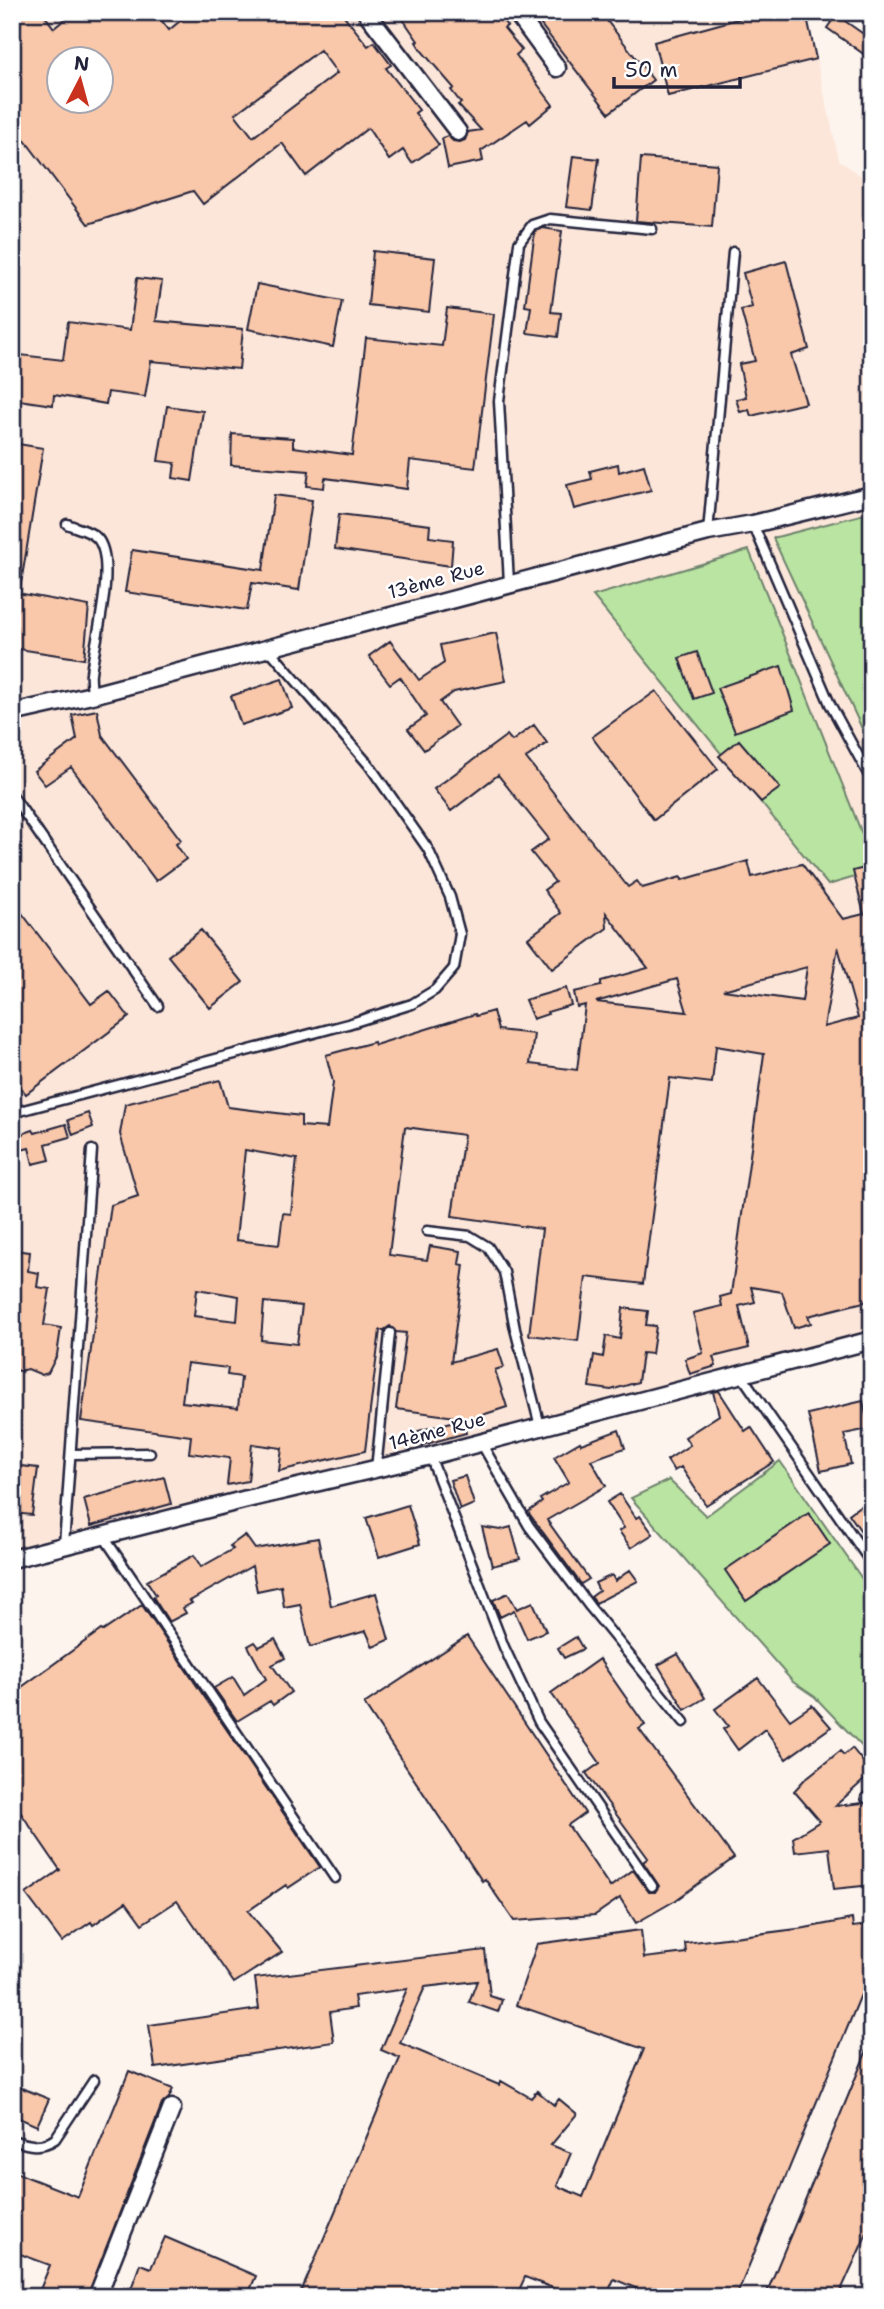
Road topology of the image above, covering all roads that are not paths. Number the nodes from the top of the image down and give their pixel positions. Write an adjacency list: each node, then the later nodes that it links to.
1 (366, 12): 4 (street)
2 (516, 12): 3 (street)
3 (557, 68)
4 (458, 132)
5 (652, 229): 11 (lane)
6 (733, 252): 10 (lane)
7 (872, 495): 9 (street, 13ème Rue)
8 (67, 524): 13 (lane)
9 (753, 524): 10 (street, 13ème Rue); 15 (lane)
10 (708, 532): 11 (street, 13ème Rue)
11 (509, 583): 12 (street, 13ème Rue)
12 (267, 647): 13 (street, 13ème Rue); 18 (lane)
13 (92, 695): 14 (street, 13ème Rue)
14 (12, 713)
15 (872, 781)
16 (12, 795): 17 (lane)
17 (158, 1006)
18 (12, 1113)
19 (92, 1150): 27 (lane)
20 (427, 1231): 24 (lane)
21 (390, 1333): 29 (lane)
22 (872, 1340): 23 (street, 14ème Rue)
23 (742, 1376): 24 (street, 14ème Rue); 33 (lane)
24 (540, 1426): 25 (street, 14ème Rue)
25 (480, 1441): 28 (street, 14ème Rue); 34 (lane)
26 (150, 1453): 27 (lane)
27 (71, 1454): 31 (lane)
28 (430, 1456): 29 (street, 14ème Rue); 36 (lane)
29 (376, 1469): 30 (street, 14ème Rue)
30 (104, 1537): 31 (street, 14ème Rue); 35 (lane)
31 (64, 1545): 32 (street, 14ème Rue)
32 (12, 1559)
33 (872, 1564)
34 (684, 1722)
35 (335, 1878)
36 (652, 1886)
37 (94, 2080): 39 (lane)
38 (172, 2108): 40 (street)
39 (12, 2140)
40 (97, 2297)

